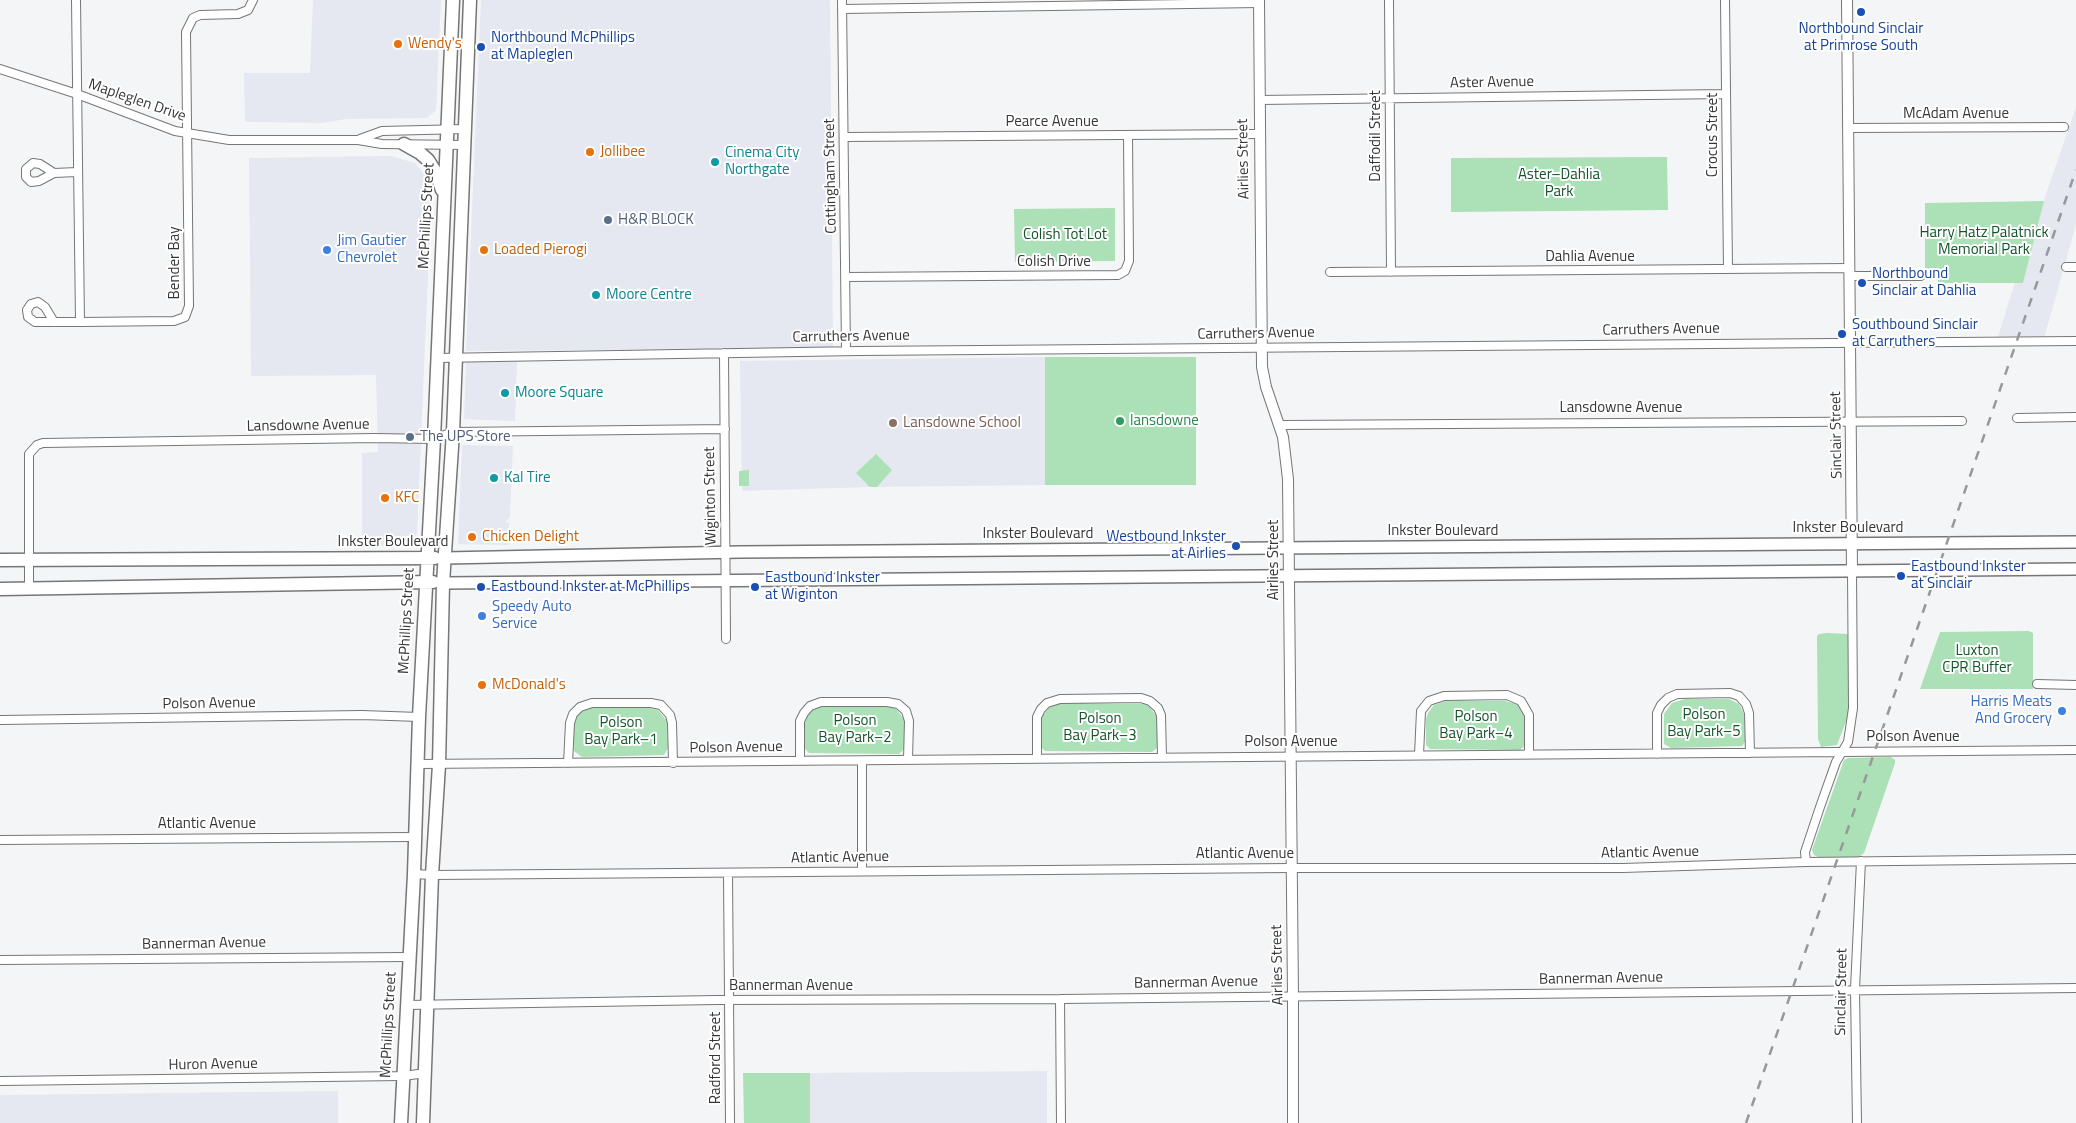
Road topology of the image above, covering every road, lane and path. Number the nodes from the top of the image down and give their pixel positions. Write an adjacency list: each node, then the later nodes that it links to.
1 (76, 0): 12 (street)
2 (253, 0): 20 (street)
3 (453, 0): 18 (main road, McPhillips Street)
4 (470, 0): 19 (main road)
5 (1389, 0): 14 (street, Daffodil Street)
6 (1725, 0): 13 (street, Crocus Street)
7 (1848, 0): 17 (street, Sinclair Street)
8 (1259, 2): 9 (street); 15 (street, Airlies Street)
9 (1136, 3): 10 (street)
10 (842, 4): 23 (street, Cottingham Street)
11 (0, 69): 12 (street, Mapleglen Drive)
12 (77, 94): 20 (street, Mapleglen Drive); 28 (street)
13 (1726, 94): 14 (street, Aster Avenue); 33 (street, Crocus Street)
14 (1390, 98): 15 (street, Aster Avenue); 35 (street, Daffodil Street)
15 (1259, 100): 21 (street, Airlies Street)
16 (2064, 127): 17 (street, McAdam Avenue)
17 (1849, 128): 36 (street, Sinclair Street)
18 (448, 129): 19 (street, Mapleglen Drive); 24 (street, Mapleglen Drive); 26 (main road, McPhillips Street)
19 (465, 129): 27 (main road)
20 (188, 133): 24 (street, Mapleglen Drive); 40 (street, Bender Bay)
21 (1259, 134): 22 (street, Pearce Avenue); 43 (street, Airlies Street)
22 (1128, 135): 23 (street, Pearce Avenue); 38 (street, Colish Drive)
23 (845, 137): 38 (street, Cottingham Street)
24 (358, 140): 25 (street, Mapleglen Drive)
25 (404, 144): 26 (street, Mapleglen Drive); 30 (main road)
26 (447, 145): 27 (street, Mapleglen Drive); 30 (main road, McPhillips Street)
27 (465, 145): 47 (main road)
28 (77, 172): 29 (street); 40 (street)
29 (54, 173)
30 (444, 198): 46 (main road, McPhillips Street)
31 (2066, 267): 32 (street)
32 (2076, 267)
33 (1728, 270): 35 (street, Dahlia Avenue); 36 (street, Dahlia Avenue)
34 (1330, 272): 35 (street, Dahlia Avenue)
35 (1390, 272)
36 (1850, 272): 37 (street, Dahlia Avenue); 42 (street, Sinclair Street)
37 (1921, 276)
38 (846, 277): 44 (street, Cottingham Street)
39 (54, 322): 40 (street, Bender Bay)
40 (80, 322)
41 (2076, 341): 42 (street, Carruthers Avenue)
42 (1851, 342): 43 (street, Carruthers Avenue); 50 (street, Sinclair Street)
43 (1261, 348): 44 (street, Carruthers Avenue); 52 (street, Airlies Street)
44 (846, 351): 45 (street, Carruthers Avenue)
45 (724, 353): 47 (street, Carruthers Avenue); 53 (street, Wiginton Street)
46 (437, 358): 47 (street, Carruthers Avenue); 55 (main road, McPhillips Street)
47 (456, 358): 54 (main road)
48 (2076, 417): 49 (street)
49 (2017, 418)
50 (1852, 421): 51 (street, Lansdowne Avenue); 52 (street, Lansdowne Avenue); 57 (street, Sinclair Street)
51 (1962, 421)
52 (1280, 425): 58 (street, Airlies Street)
53 (724, 429): 54 (street, Lansdowne Avenue); 59 (street, Wiginton Street)
54 (453, 432): 55 (street, Lansdowne Avenue); 61 (main road)
55 (434, 439): 60 (main road, McPhillips Street); 63 (street, Lansdowne Avenue)
56 (2076, 542): 57 (main road, Inkster Boulevard)
57 (1853, 544): 58 (main road, Inkster Boulevard); 65 (street, Sinclair Street)
58 (1288, 549): 59 (main road, Inkster Boulevard); 66 (street, Airlies Street)
59 (726, 552): 61 (main road, Inkster Boulevard); 67 (street, Wiginton Street)
60 (427, 558): 61 (main road, Inkster Boulevard); 63 (main road, Inkster Boulevard); 68 (main road, McPhillips Street)
61 (445, 558): 69 (main road)
62 (0, 560): 63 (main road, Inkster Boulevard)
63 (29, 560): 71 (street, Lansdowne Avenue)
64 (2076, 569): 65 (main road)
65 (1852, 571): 66 (main road); 78 (street, Sinclair Street)
66 (1289, 577): 67 (main road); 84 (street, Airlies Street)
67 (725, 580): 69 (main road); 72 (street, Wiginton Street)
68 (425, 582): 69 (main road); 71 (main road); 75 (main road, McPhillips Street)
69 (443, 583): 92 (main road)
70 (0, 589): 71 (main road)
71 (29, 589)
72 (726, 639)
73 (2036, 684): 74 (street)
74 (2076, 684)
75 (419, 717): 76 (street, Polson Avenue); 91 (main road, McPhillips Street)
76 (0, 720)
77 (2076, 750): 78 (street, Polson Avenue)
78 (1841, 751): 79 (street, Polson Avenue); 97 (street, Sinclair Street)
79 (1750, 753): 81 (street, Polson Avenue); 81 (street)
80 (1529, 754): 81 (street, Polson Avenue); 82 (street, Polson Avenue); 82 (street)
81 (1657, 754)
82 (1419, 755): 84 (street, Polson Avenue)
83 (1162, 757): 84 (street, Polson Avenue); 85 (street, Polson Avenue); 85 (street)
84 (1290, 757): 98 (street, Airlies Street)
85 (1037, 759): 86 (street, Polson Avenue)
86 (908, 760): 87 (street, Polson Avenue); 88 (street, Polson Avenue)
87 (800, 761): 88 (street, Polson Avenue); 90 (street, Polson Avenue)
88 (862, 761): 99 (street)
89 (568, 763): 90 (street, Polson Avenue); 90 (street, Polson Avenue); 92 (street, Polson Avenue)
90 (673, 763)
91 (418, 764): 92 (street, Polson Avenue); 93 (main road, McPhillips Street)
92 (438, 765): 102 (main road)
93 (414, 836): 94 (street, Atlantic Avenue); 101 (main road, McPhillips Street)
94 (0, 840)
95 (2076, 859): 96 (street, Atlantic Avenue)
96 (1861, 861): 97 (street, Atlantic Avenue); 106 (street, Sinclair Street)
97 (1806, 862): 98 (street, Atlantic Avenue)
98 (1292, 868): 99 (street, Atlantic Avenue); 107 (street, Airlies Street)
99 (862, 871): 100 (street, Atlantic Avenue)
100 (728, 873): 102 (street, Atlantic Avenue); 109 (street, Radford Street)
101 (414, 874): 102 (street, Atlantic Avenue); 103 (main road, McPhillips Street)
102 (432, 875): 111 (main road)
103 (409, 957): 104 (street, Bannerman Avenue); 110 (main road, McPhillips Street)
104 (0, 960)
105 (2076, 988): 106 (street, Bannerman Avenue)
106 (1855, 989): 107 (street, Bannerman Avenue); 120 (street, Sinclair Street)
107 (1293, 996): 108 (street, Bannerman Avenue); 119 (street, Airlies Street)
108 (1060, 999): 109 (street, Bannerman Avenue); 118 (street)
109 (729, 1000): 111 (street, Bannerman Avenue); 117 (street, Radford Street)
110 (406, 1005): 111 (street, Bannerman Avenue); 113 (main road, McPhillips Street)
111 (428, 1005): 112 (main road)
112 (426, 1073): 113 (street, Huron Avenue); 116 (main road)
113 (403, 1076): 114 (street, Huron Avenue); 115 (main road, McPhillips Street)
114 (0, 1081)
115 (402, 1123)
116 (423, 1123)
117 (730, 1123)
118 (1061, 1123)
119 (1292, 1123)
120 (1857, 1123)

